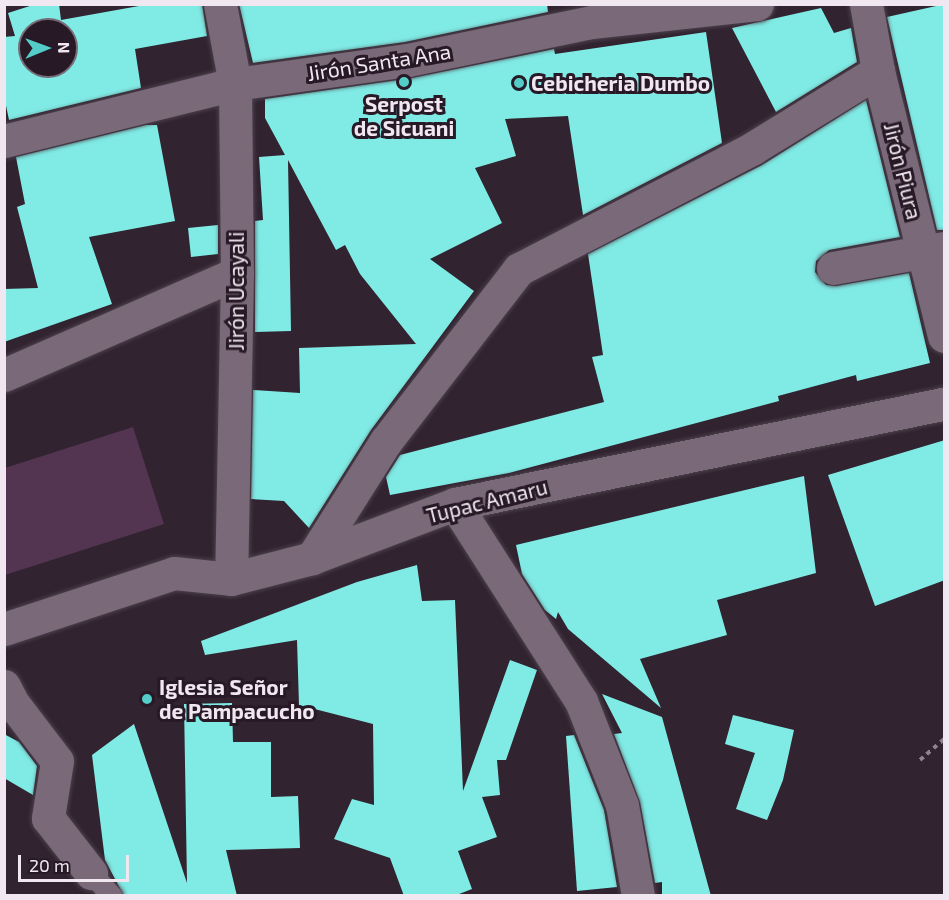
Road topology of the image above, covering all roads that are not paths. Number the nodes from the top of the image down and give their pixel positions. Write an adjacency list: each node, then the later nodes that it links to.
1 (220, 4): 6 (street, Jirón Ucayali)
2 (757, 4): 4 (street, Jirón Santa Ana)
3 (866, 4): 5 (street, Jirón Piura)
4 (591, 13): 6 (street, Jirón Santa Ana)
5 (878, 71): 8 (street, Jirón Piura); 15 (street)
6 (235, 84): 7 (street, Jirón Santa Ana); 10 (street, Jirón Ucayali)
7 (4, 141)
8 (934, 250): 9 (street); 11 (street, Jirón Piura)
9 (833, 268)
10 (237, 273): 12 (street); 16 (street, Jirón Ucayali)
11 (945, 336)
12 (4, 375)
13 (945, 404): 14 (street, Tupac Amaru)
14 (455, 504): 15 (street, Tupac Amaru); 20 (street)
15 (312, 558): 16 (street, Tupac Amaru)
16 (231, 579): 17 (street, Tupac Amaru)
17 (4, 629)
18 (7, 697): 19 (street)
19 (102, 884)
20 (638, 896)

